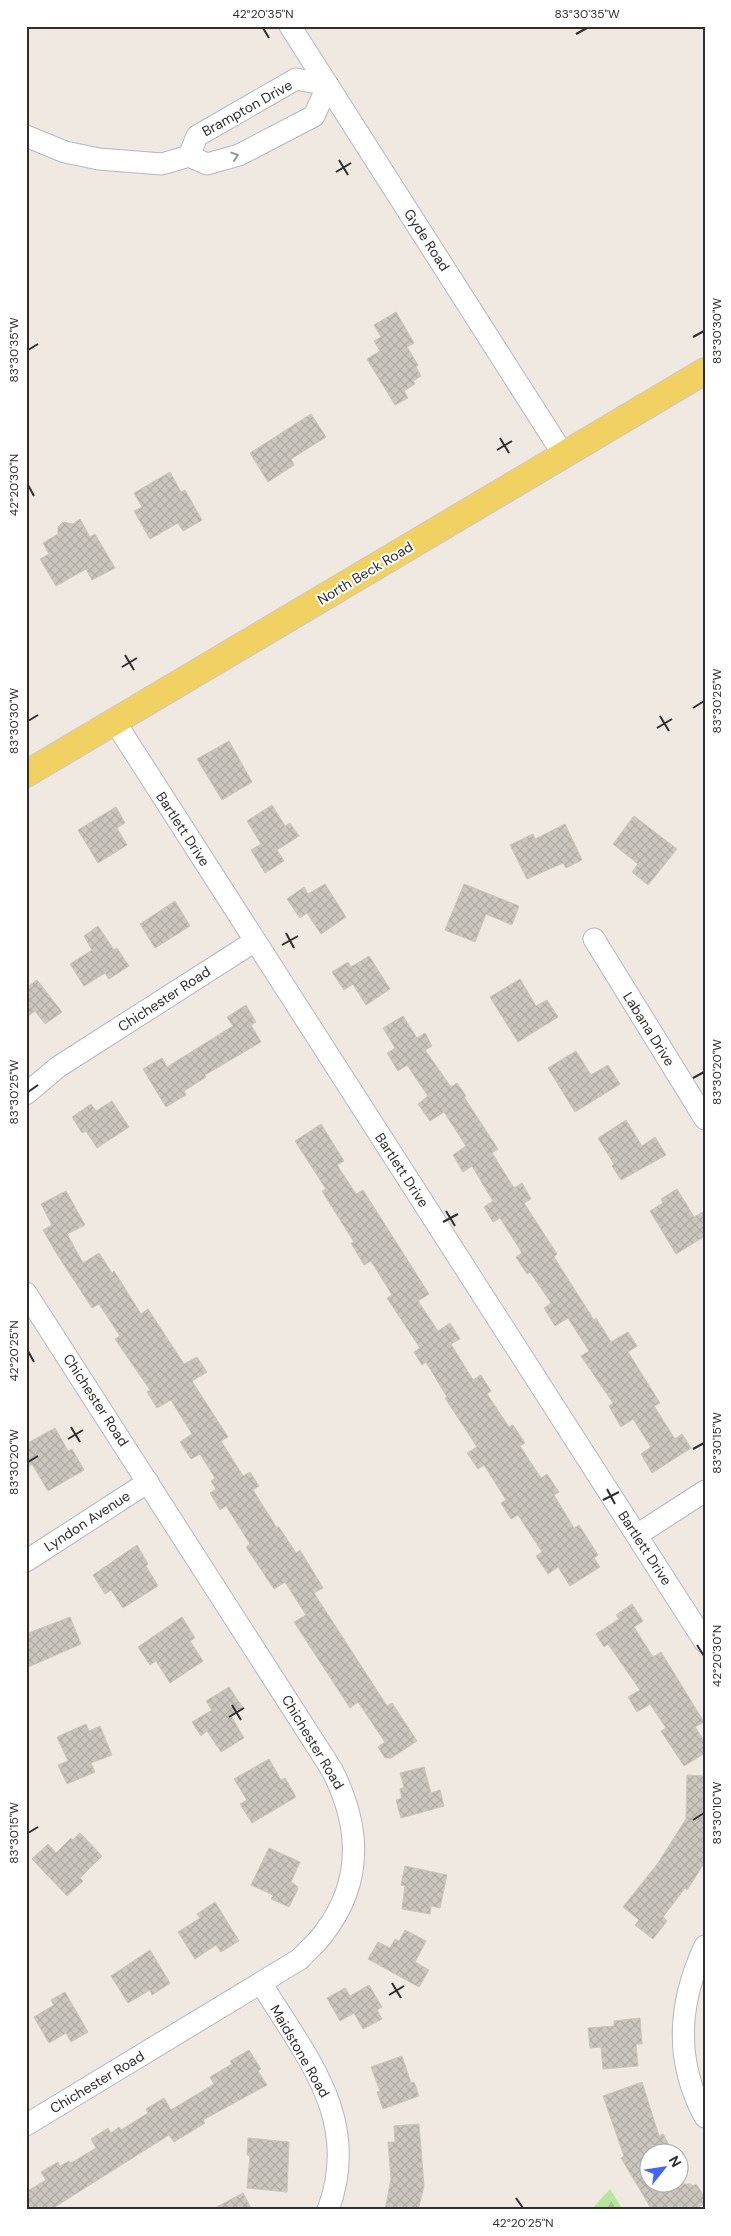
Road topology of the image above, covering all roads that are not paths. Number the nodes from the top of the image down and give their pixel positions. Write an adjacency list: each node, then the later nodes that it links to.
1 (290, 26): 2 (street, Gyde Road)
2 (328, 85): 4 (street, Brampton Drive); 4 (street, one-way to 2); 6 (street, Gyde Road)
3 (26, 136): 4 (street)
4 (189, 156)
5 (705, 371): 6 (main road, North Beck Road)
6 (563, 454): 7 (main road, North Beck Road)
7 (115, 722): 8 (main road, North Beck Road); 10 (street, Bartlett Drive)
8 (26, 774)
9 (594, 939): 12 (street, Labana Drive)
10 (255, 941): 11 (street, Chichester Road); 16 (street, Bartlett Drive)
11 (26, 1094)
12 (705, 1119)
13 (26, 1293): 14 (street, Chichester Road)
14 (148, 1482): 17 (street, Lyndon Avenue); 20 (street, Chichester Road)
15 (705, 1491): 16 (street)
16 (637, 1535): 18 (street, Bartlett Drive)
17 (26, 1561)
18 (705, 1642)
19 (705, 1946): 21 (street)
20 (261, 1984): 22 (street, Chichester Road); 23 (street, Maidstone Road)
21 (705, 2116)
22 (26, 2125)
23 (328, 2210)

